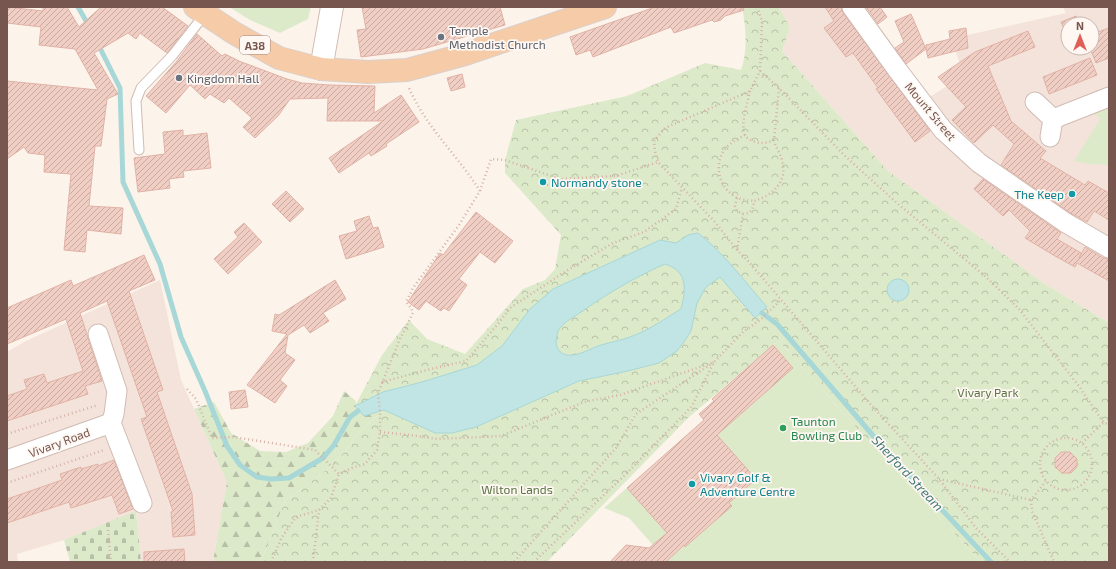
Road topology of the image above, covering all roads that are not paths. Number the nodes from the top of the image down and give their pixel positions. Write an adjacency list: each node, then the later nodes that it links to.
1 (332, 7): 5 (street)
2 (605, 7): 5 (main road, A38)
3 (852, 7): 9 (street, Mount Street)
4 (200, 11): 5 (main road, A38); 8 (lane)
5 (321, 69)
6 (1109, 97): 7 (street)
7 (1035, 102)
8 (139, 150)
9 (1109, 248)
10 (98, 334): 11 (street)
11 (112, 423): 12 (street, Vivary Road); 13 (street)
12 (7, 460)
13 (142, 503)

